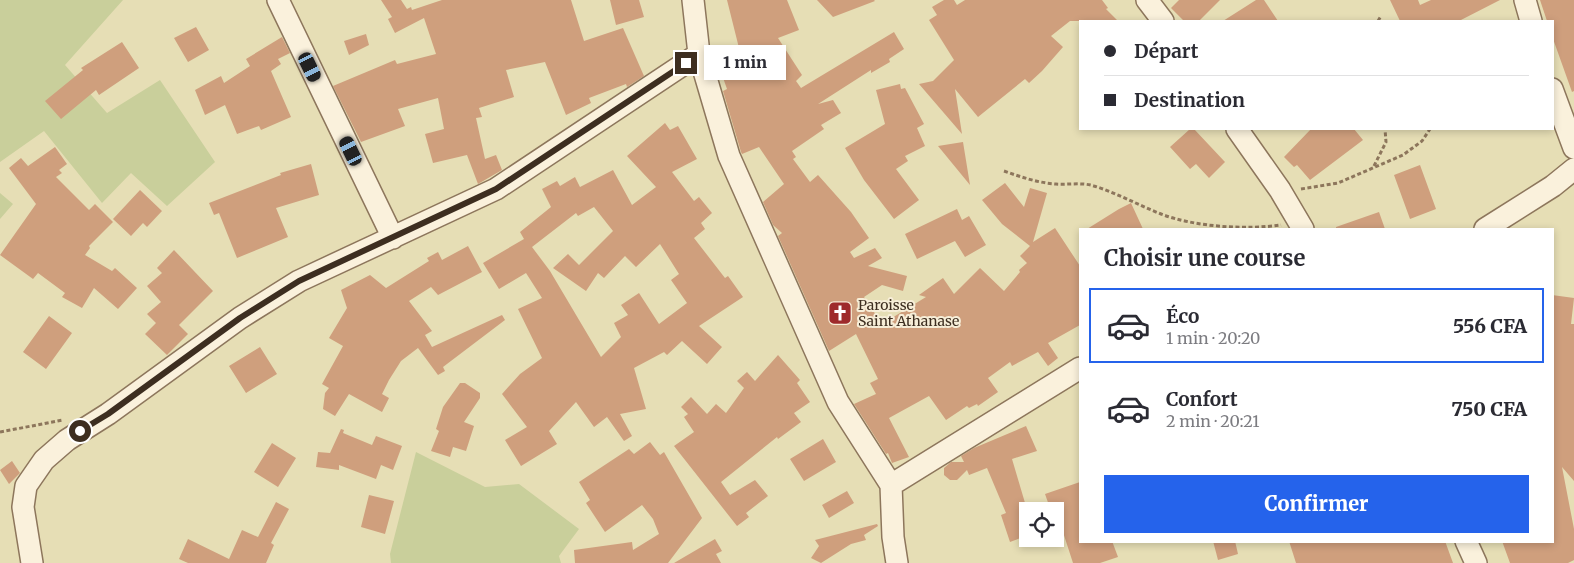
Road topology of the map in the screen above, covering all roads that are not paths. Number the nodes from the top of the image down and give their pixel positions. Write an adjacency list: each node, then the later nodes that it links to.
1 (278, 0): 14 (street)
2 (693, 0): 7 (street)
3 (1147, 0): 5 (street)
4 (1525, 0): 6 (street)
5 (1162, 20)
6 (1531, 20)
7 (699, 54): 14 (street); 16 (street)
8 (1554, 94): 10 (street)
9 (1238, 130): 12 (street)
10 (1574, 148)
11 (1574, 169): 13 (street)
12 (1301, 225)
13 (1487, 228)
14 (393, 238): 18 (street)
15 (1079, 369): 16 (street)
16 (892, 485): 19 (street)
17 (1467, 543): 20 (street)
18 (32, 563)
19 (897, 563)
20 (1476, 563)

